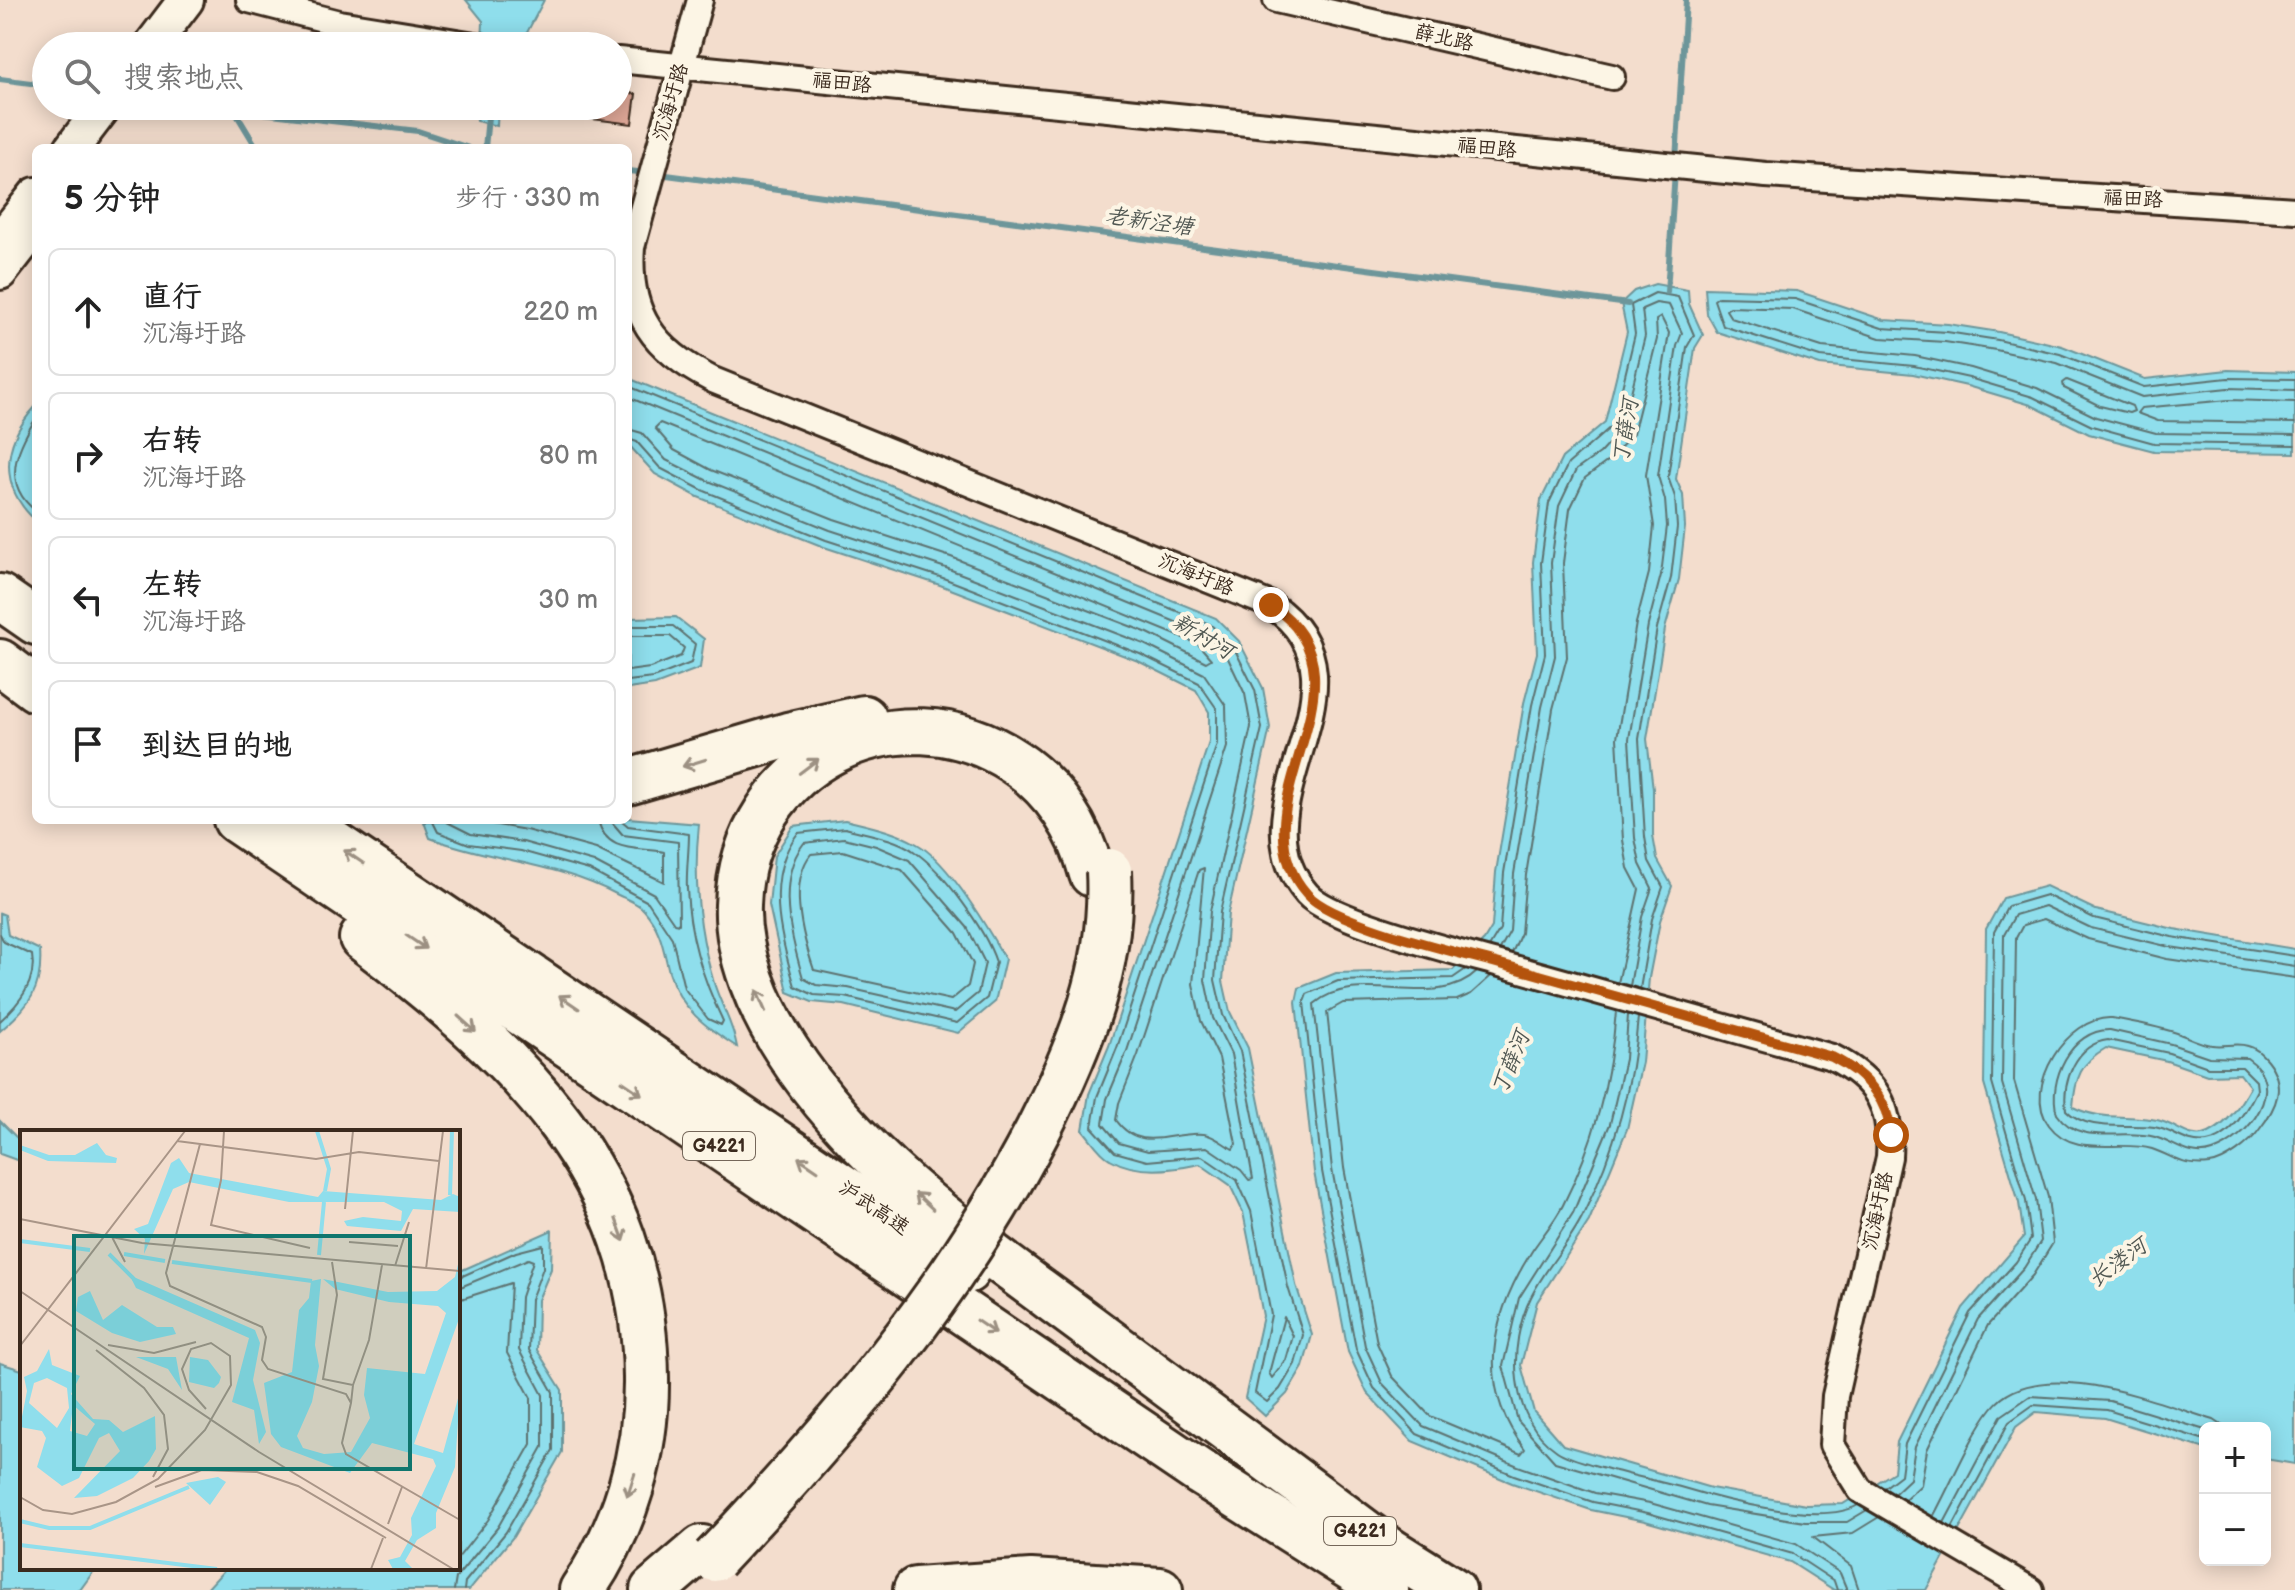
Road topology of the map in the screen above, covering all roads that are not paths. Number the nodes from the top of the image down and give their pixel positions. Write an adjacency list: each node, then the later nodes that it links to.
1 (186, 0): 6 (main road)
2 (209, 0): 7 (main road)
3 (249, 0): 8 (street)
4 (700, 0): 10 (street, 沉海圩路)
5 (1276, 0): 11 (street, 薛北路)
6 (162, 32)
7 (185, 32)
8 (395, 32)
9 (632, 62): 10 (street, 福田路)
10 (681, 67): 17 (street, 福田路); 20 (street, 沉海圩路)
11 (1612, 77)
12 (93, 120): 14 (main road)
13 (117, 120): 15 (main road)
14 (75, 144)
15 (99, 144)
16 (32, 200): 19 (main road)
17 (2295, 210)
18 (32, 231): 21 (main road)
19 (0, 241)
20 (632, 247)
21 (0, 272)
22 (632, 285): 43 (street, 沉海圩路)
23 (0, 597): 25 (highway)
24 (0, 618): 26 (highway)
25 (32, 619)
26 (32, 639)
27 (0, 661): 28 (highway)
28 (32, 684)
29 (632, 781): 33 (highway, one-way to 29)
30 (213, 824): 38 (highway, one-way to 38)
31 (242, 824): 34 (highway, 沪武高速 / G4221, one-way to 34)
32 (305, 824): 34 (highway, 沪武高速 / G4221, one-way to 32)
33 (1100, 872): 35 (highway); 36 (highway, one-way to 33)
34 (1211, 1457): 36 (highway, 沪武高速 / G4221)
35 (708, 1553): 39 (highway); 40 (highway)
36 (1388, 1570): 42 (highway, 沪武高速 / G4221)
37 (1146, 1588): 41 (highway)
38 (582, 1590)
39 (653, 1590)
40 (676, 1590)
41 (916, 1590)
42 (1453, 1590)
43 (2031, 1590)

